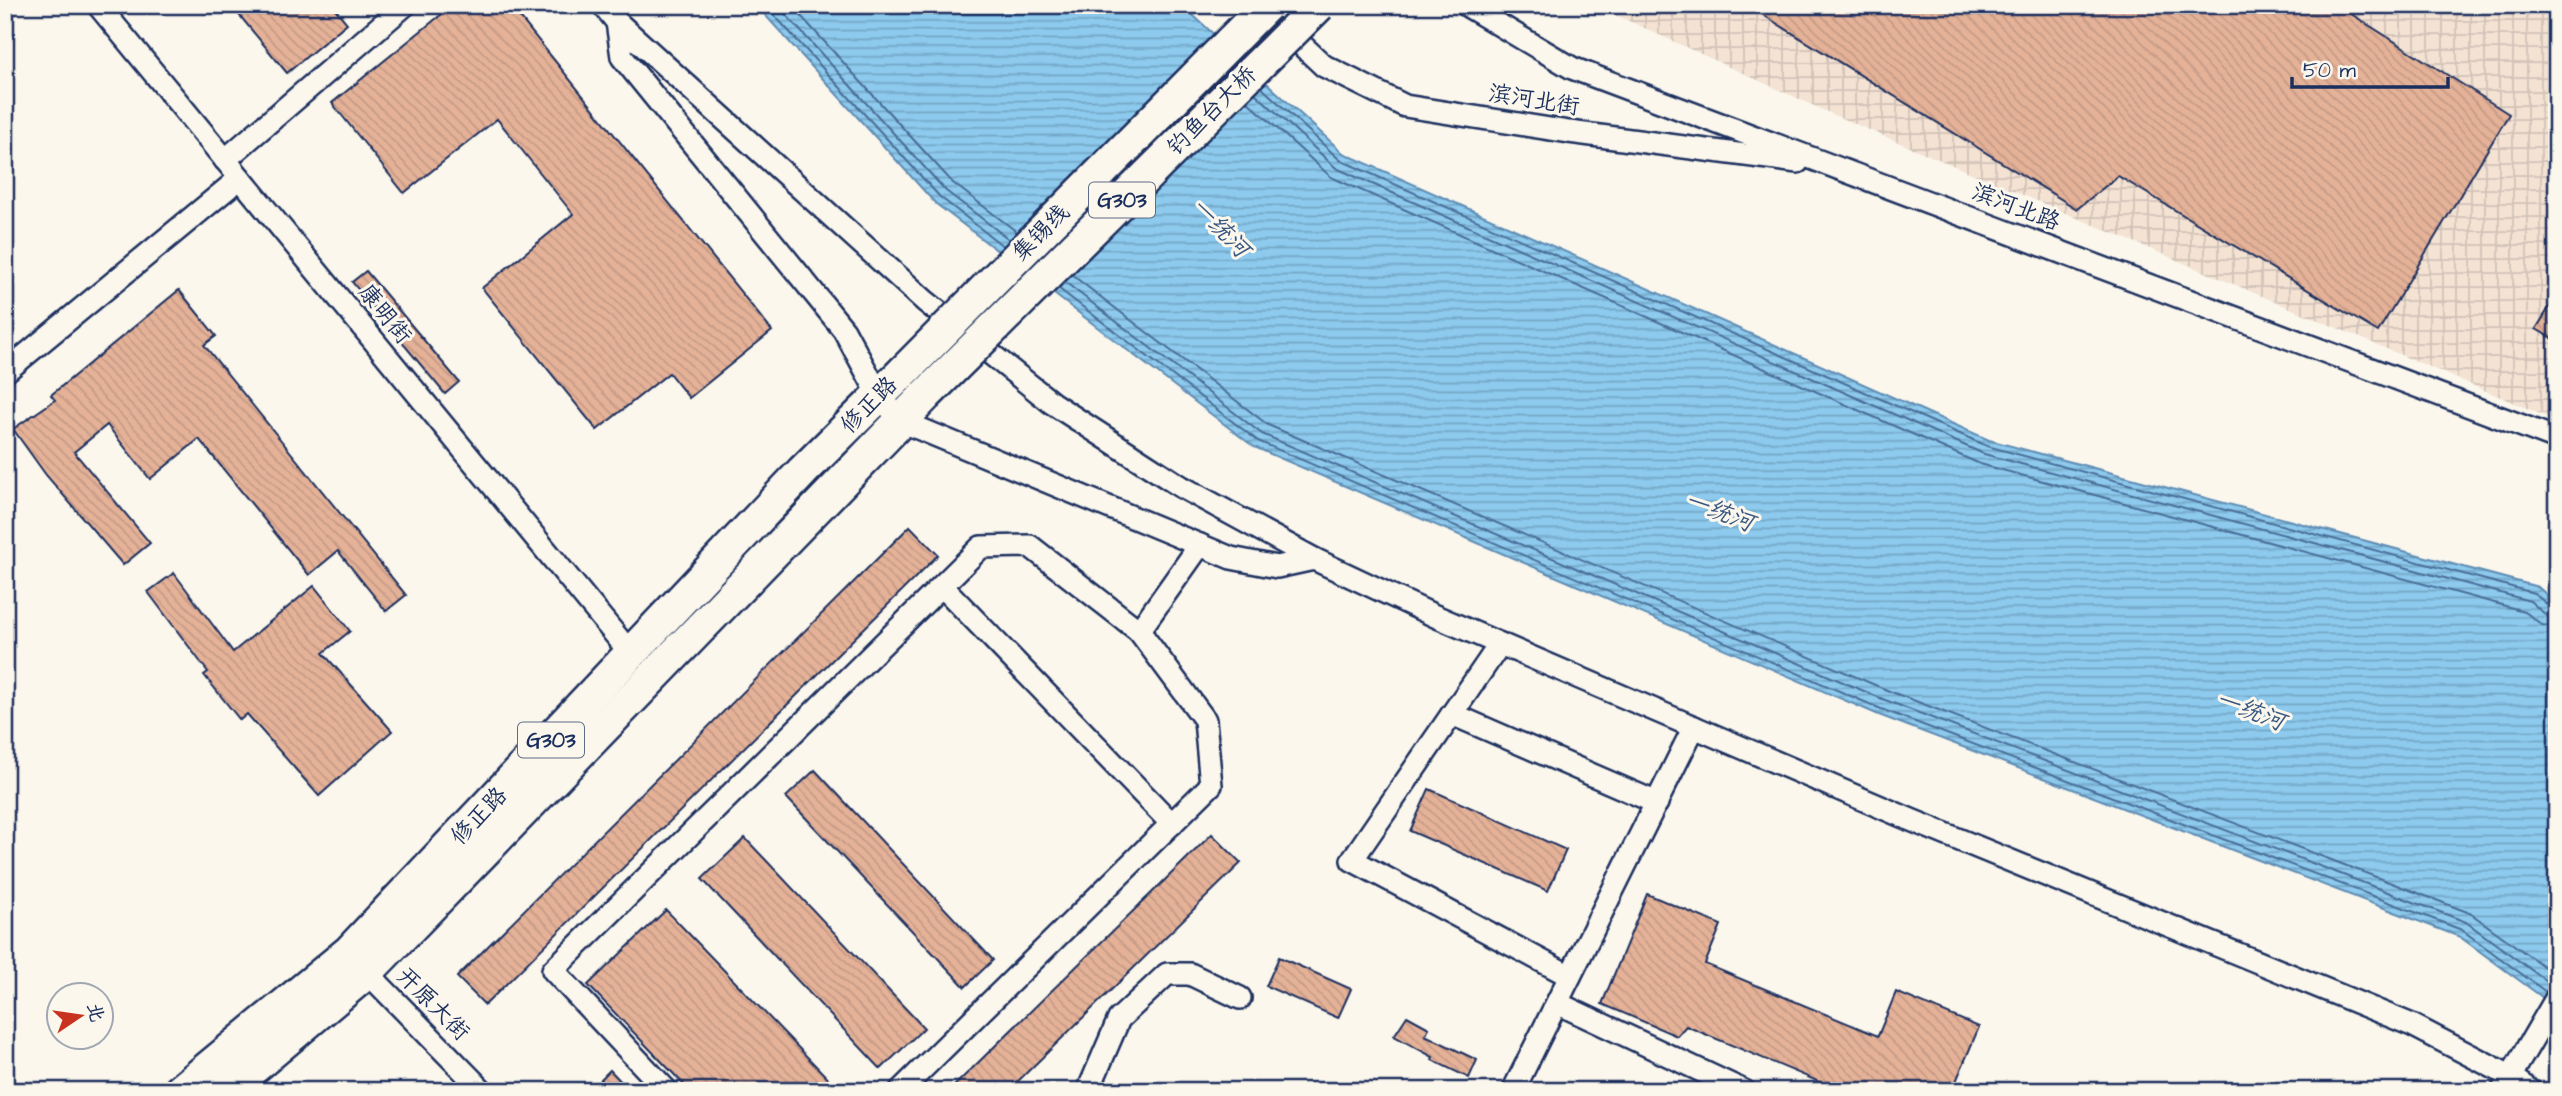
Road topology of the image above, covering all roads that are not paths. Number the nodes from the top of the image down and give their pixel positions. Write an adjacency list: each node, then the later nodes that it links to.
1 (98, 5): 9 (street, 康明街)
2 (405, 5): 9 (street)
3 (603, 5): 8 (street)
4 (1259, 5): 10 (street, 滨河北街)
5 (1267, 5): 12 (highway, 集锡线 / G303, bridge)
6 (1319, 5): 15 (highway, 钓鱼台大桥 / G303, bridge)
7 (1466, 5): 10 (street, 滨河北路)
8 (617, 22): 14 (street); 18 (street)
9 (225, 160): 11 (street, 康明街)
10 (1832, 166): 16 (street, 滨河北路)
11 (240, 178): 13 (street); 22 (street, 康明街)
12 (904, 370): 14 (highway, 修正路 / G303)
13 (5, 372)
14 (879, 395): 15 (street); 22 (highway, 修正路 / G303)
15 (901, 421): 17 (street); 27 (highway, 修正路 / G303)
16 (2557, 439)
17 (1200, 545): 18 (street); 20 (street)
18 (1314, 559): 21 (street)
19 (942, 586): 20 (street); 26 (street); 36 (street)
20 (1139, 631): 26 (street)
21 (1500, 644): 23 (street); 24 (street)
22 (632, 655): 27 (highway, 修正路 / G303)
23 (1452, 714): 25 (street); 28 (street)
24 (1694, 727): 25 (street); 32 (street)
25 (1657, 803): 28 (street)
26 (1172, 824): 37 (street)
27 (358, 962): 33 (highway, 修正路 / G303); 34 (highway, 修正路 / G303); 35 (street, 开原大街)
28 (1570, 976): 31 (street)
29 (2557, 997): 32 (street)
30 (1240, 998): 38 (street)
31 (1557, 1003): 39 (street); 40 (street)
32 (2506, 1083): 41 (street)
33 (180, 1091)
34 (226, 1091)
35 (483, 1091)
36 (667, 1091)
37 (900, 1091)
38 (1088, 1091)
39 (1513, 1091)
40 (1744, 1091)
41 (2531, 1091)

